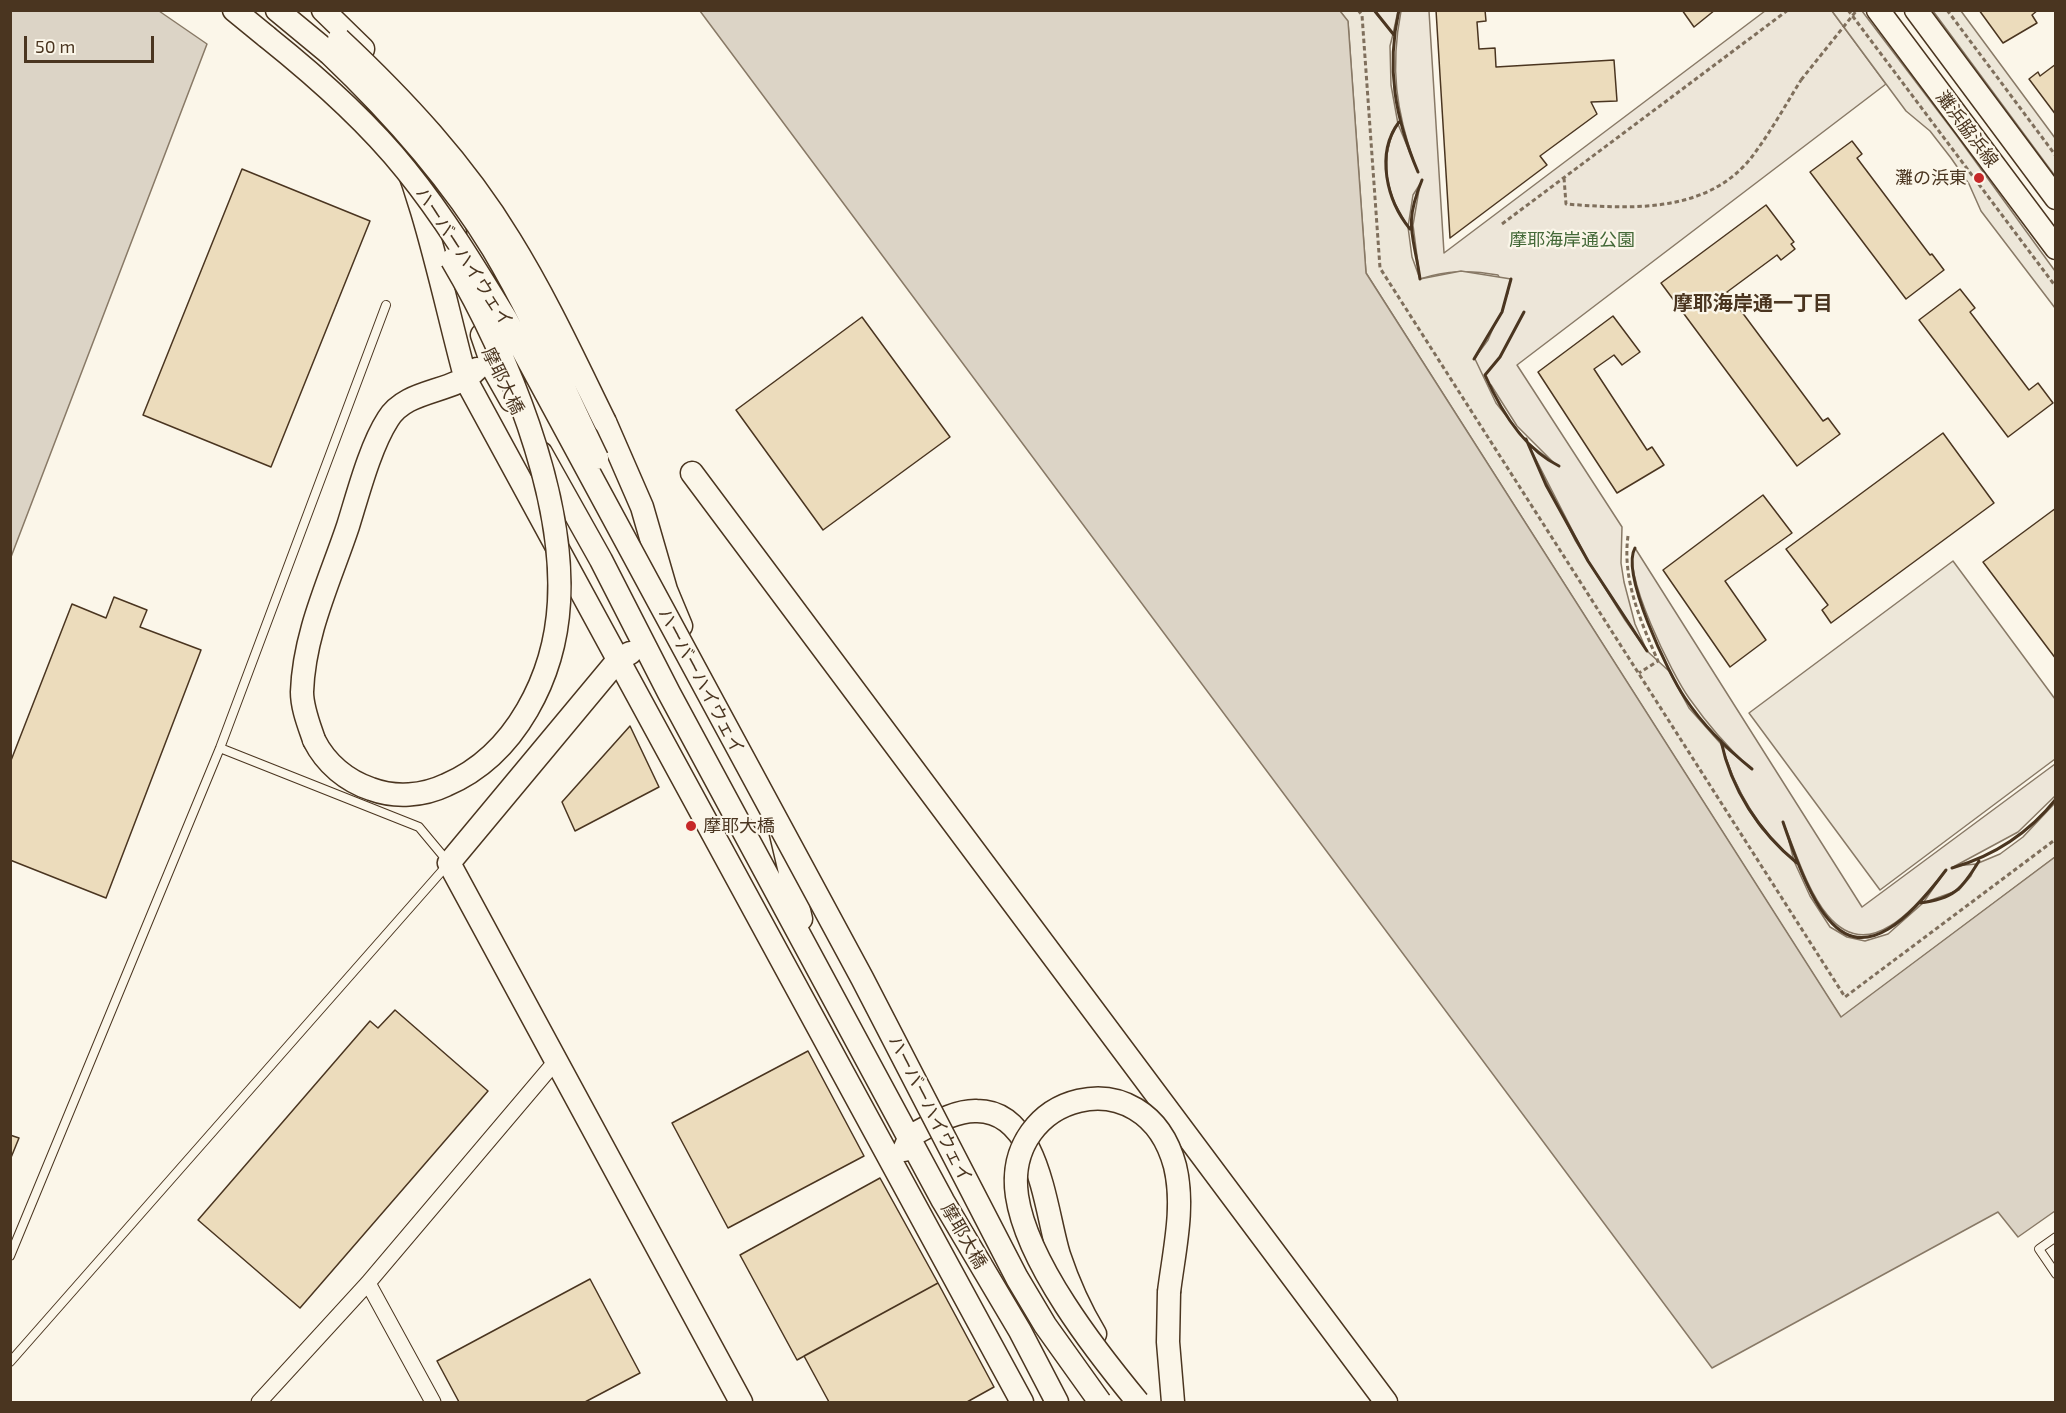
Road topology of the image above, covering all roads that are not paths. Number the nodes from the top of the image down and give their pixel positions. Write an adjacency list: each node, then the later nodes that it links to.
1 (234, 10): 7 (street, ハーバーハイウェイ)
2 (277, 10): 33 (street, ハーバーハイウェイ, bridge)
3 (305, 10): 18 (street, bridge)
4 (1878, 10): 9 (street, 灘浜脇浜線)
5 (1916, 10): 8 (street, 灘浜脇浜線)
6 (328, 16): 11 (street, 摩耶大橋); 12 (street, 摩耶大橋)
7 (267, 37): 12 (street, bridge); 32 (street, ハーバーハイウェイ, bridge)
8 (2055, 198)
9 (2055, 248)
10 (386, 305): 16 (lane)
11 (485, 344): 12 (street); 14 (street, 摩耶大橋)
12 (466, 380): 15 (street, 摩耶大橋)
13 (692, 473): 37 (street)
14 (644, 644): 15 (street); 18 (street, 摩耶大橋)
15 (618, 660): 17 (street); 26 (street, 摩耶大橋)
16 (219, 748): 17 (lane); 22 (lane)
17 (448, 863): 19 (street); 25 (lane)
18 (808, 949): 20 (street, 摩耶大橋)
19 (555, 1061): 24 (street); 29 (street)
20 (910, 1136): 26 (street); 31 (street, 摩耶大橋); 35 (street)
21 (2055, 1237): 23 (lane)
22 (10, 1256)
23 (2055, 1274)
24 (368, 1283): 27 (street); 28 (street)
25 (10, 1362)
26 (1003, 1369): 30 (street, 摩耶大橋)
27 (259, 1402)
28 (433, 1402)
29 (741, 1402)
30 (1022, 1402)
31 (1058, 1402)
32 (1100, 1402)
33 (1114, 1402)
34 (1138, 1402): 36 (street, bridge)
35 (1146, 1402)
36 (1173, 1402)
37 (1386, 1402)

